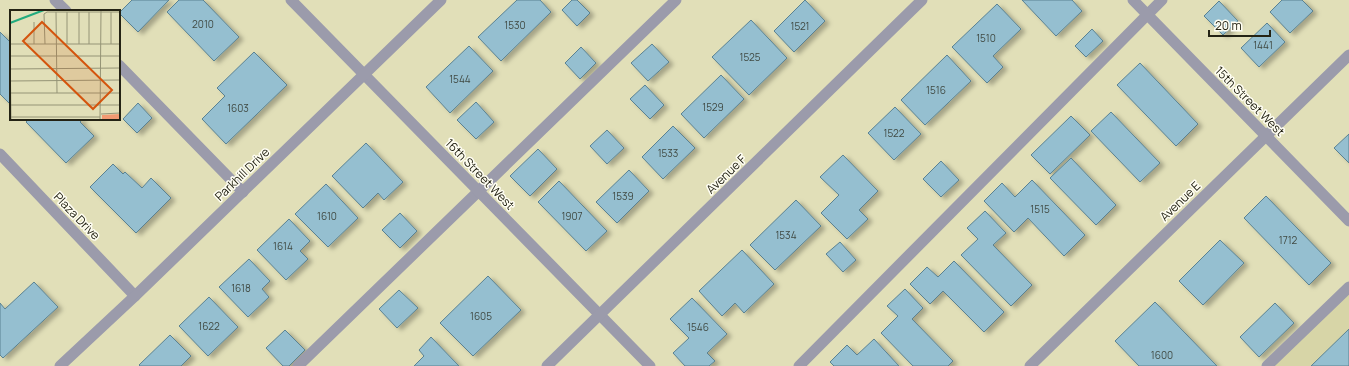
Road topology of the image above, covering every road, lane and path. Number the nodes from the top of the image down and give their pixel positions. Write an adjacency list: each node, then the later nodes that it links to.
1 (55, 0): 8 (street)
2 (291, 0): 12 (street, 16th Street West)
3 (441, 0): 12 (street, Parkhill Drive)
4 (676, 0): 16 (street)
5 (922, 0): 20 (street, Avenue F)
6 (1132, 0): 9 (street, 15th Street West)
7 (1162, 0): 9 (street)
8 (65, 10)
9 (1147, 15): 13 (street, 15th Street West); 25 (street)
10 (1349, 55): 13 (street, Avenue E)
11 (120, 66): 15 (street)
12 (364, 74): 15 (street, Parkhill Drive); 16 (street, 16th Street West)
13 (1266, 135): 17 (street, 15th Street West); 26 (street, Avenue E)
14 (0, 154): 19 (street, Plaza Drive)
15 (243, 192): 19 (street, Parkhill Drive)
16 (479, 192): 20 (street, 16th Street West); 22 (street)
17 (1349, 221)
18 (1349, 287): 27 (street)
19 (136, 296): 21 (street, Parkhill Drive)
20 (600, 315): 23 (street, Avenue F); 24 (street, 16th Street West)
21 (60, 366)
22 (298, 366)
23 (547, 366)
24 (650, 366)
25 (799, 366)
26 (1030, 366)
27 (1267, 366)

